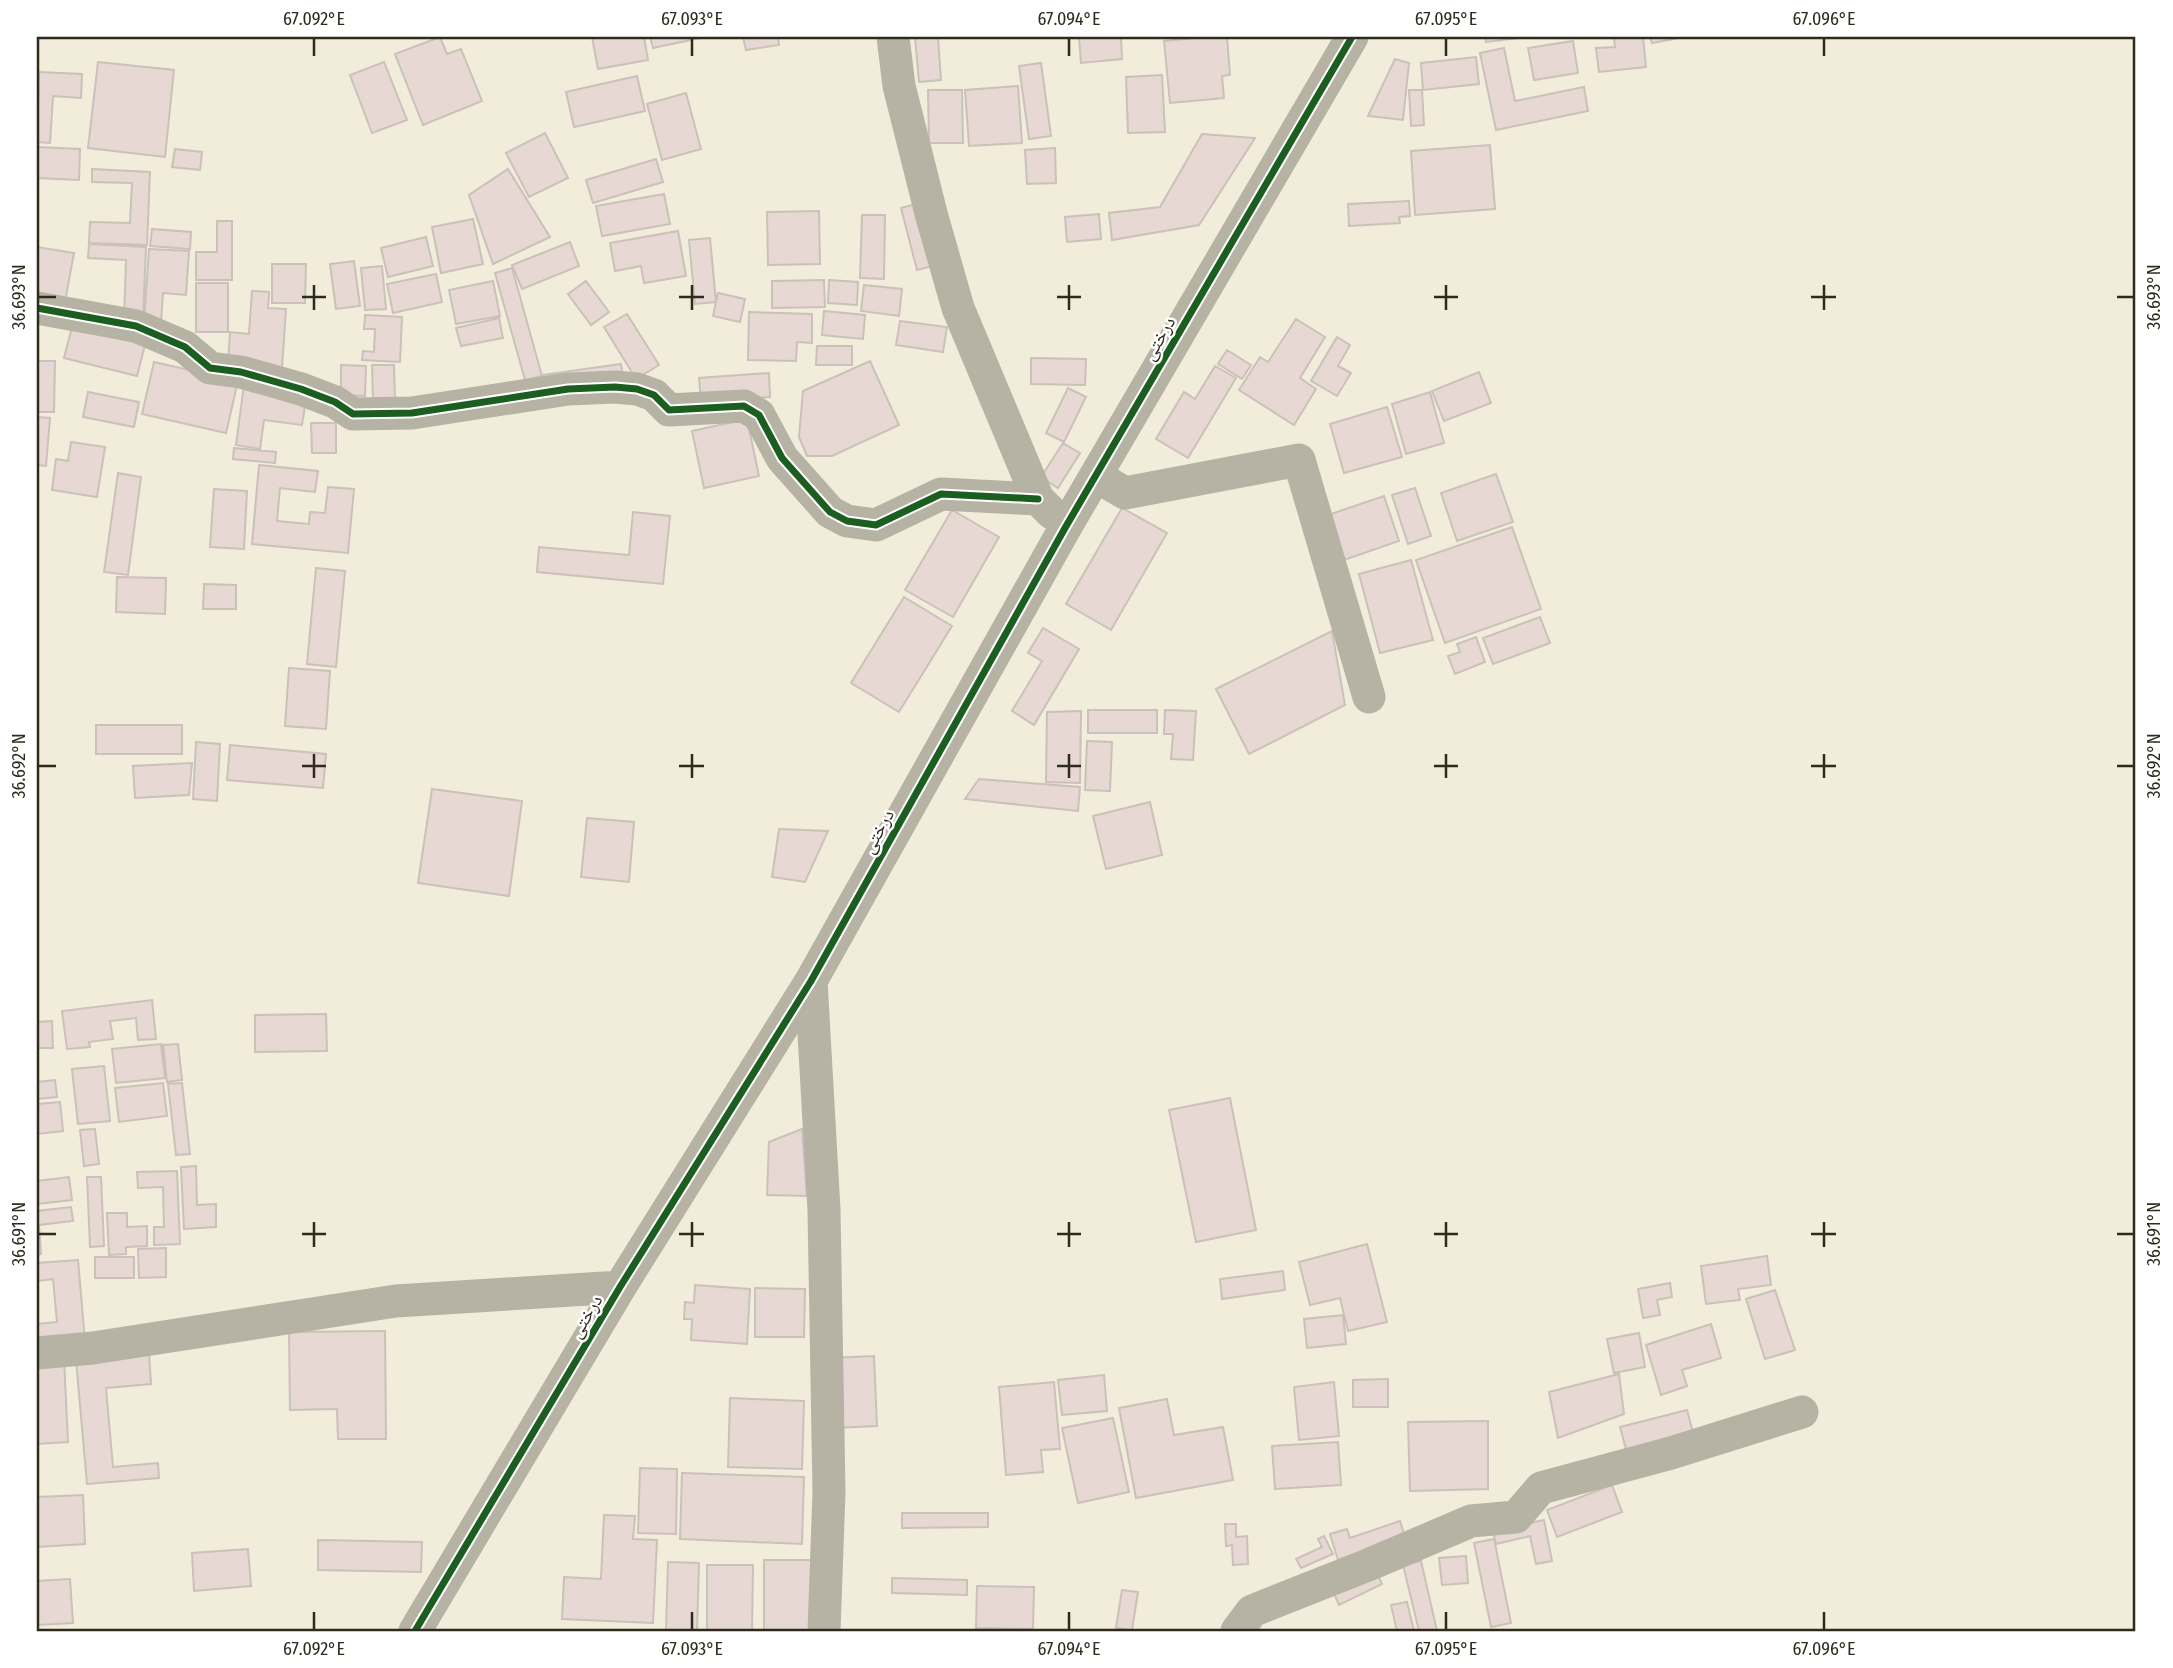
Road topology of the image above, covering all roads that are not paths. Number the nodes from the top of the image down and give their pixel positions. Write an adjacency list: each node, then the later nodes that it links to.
1 (893, 37): 5 (street)
2 (1352, 37): 4 (street, درختی)
3 (37, 308): 5 (street)
4 (1096, 476): 6 (street, درختی); 7 (street)
5 (1038, 499): 6 (street)
6 (1065, 528): 8 (street, درختی)
7 (1369, 696)
8 (811, 981): 9 (street, درختی); 13 (street)
9 (620, 1287): 10 (street); 12 (street, درختی)
10 (37, 1353)
11 (1802, 1412): 14 (street)
12 (415, 1631)
13 (824, 1631)
14 (1237, 1631)

